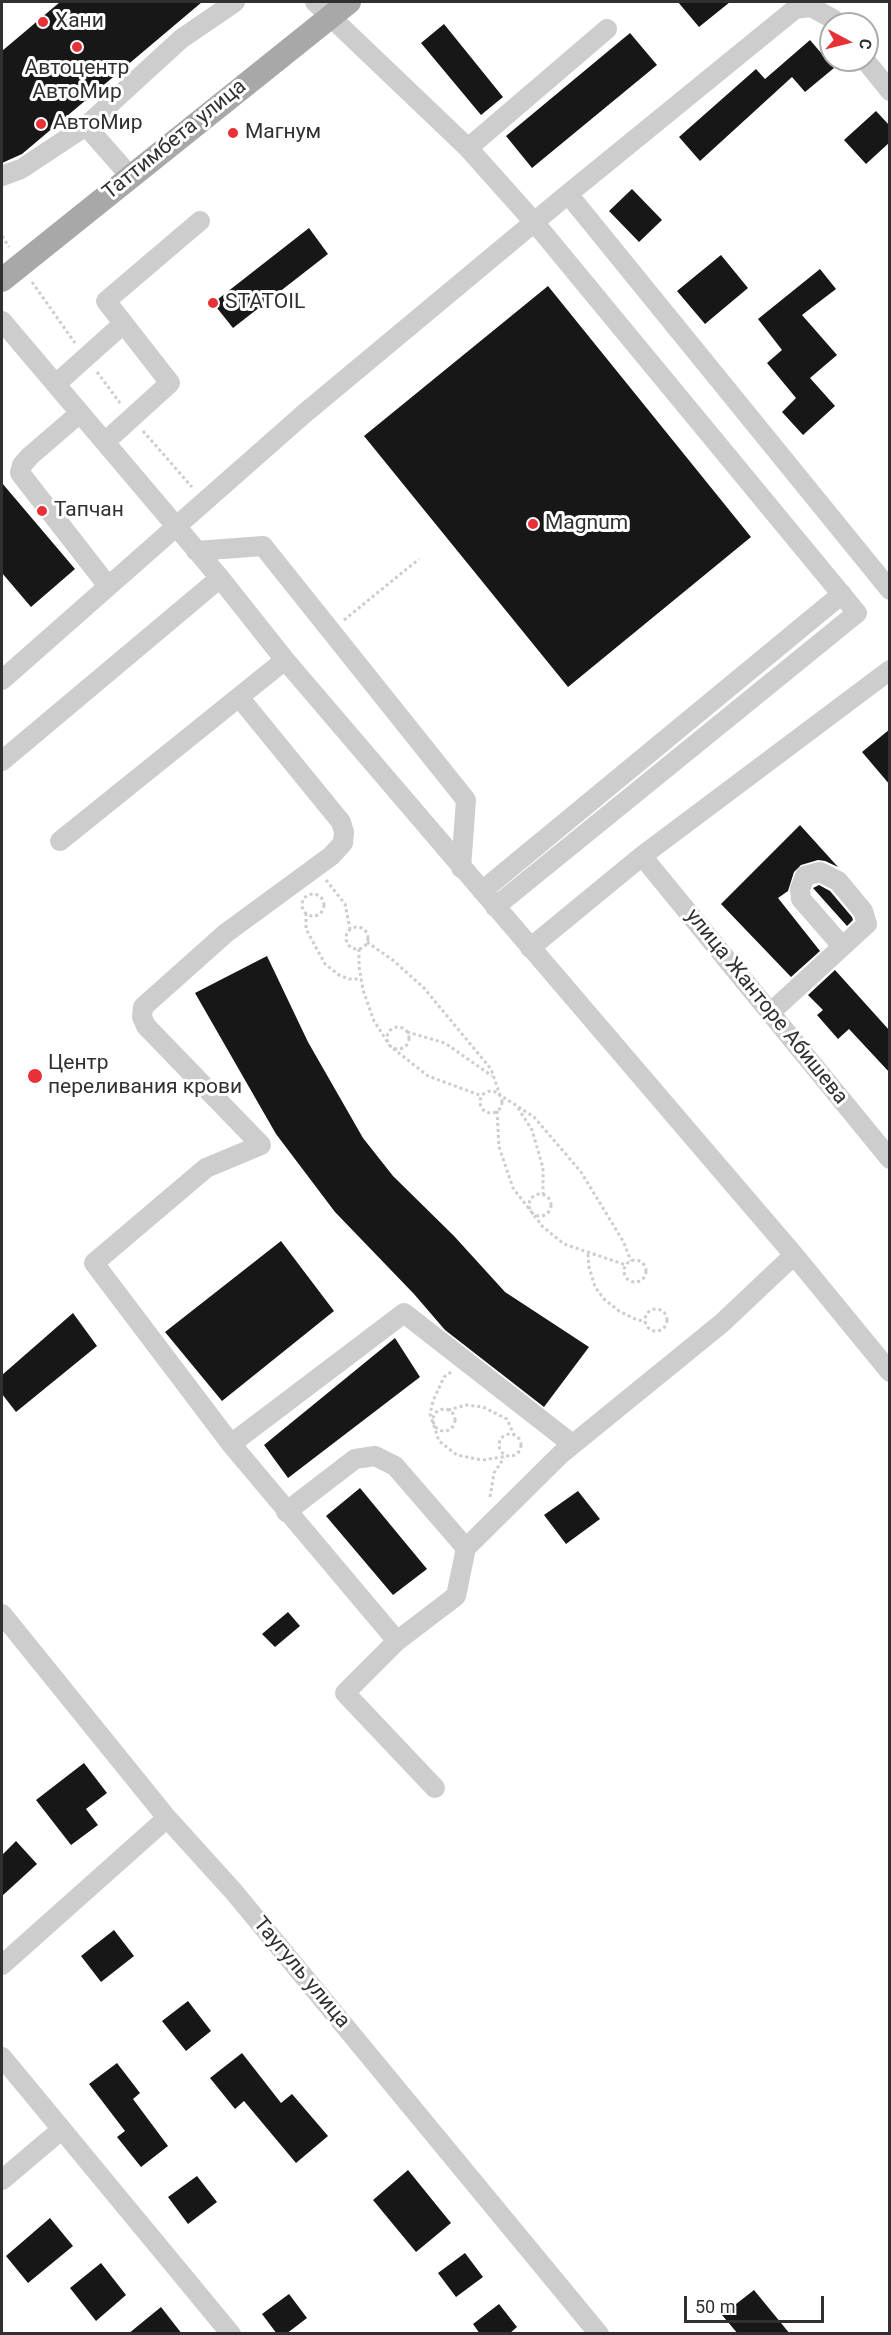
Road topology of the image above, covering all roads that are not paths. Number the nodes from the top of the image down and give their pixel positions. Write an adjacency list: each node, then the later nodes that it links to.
1 (235, 2): 7 (street)
2 (332, 6): 8 (street); 10 (main road, Таттимбета улица)
3 (822, 12): 11 (street)
4 (607, 29): 8 (street)
5 (875, 72): 6 (street)
6 (890, 91)
7 (86, 126): 9 (street); 10 (street)
8 (468, 148): 13 (street)
9 (2, 176)
10 (130, 176): 14 (main road, Таттимбета улица)
11 (568, 194): 13 (street); 24 (street)
12 (200, 221): 16 (street)
13 (535, 223): 20 (street); 25 (street)
14 (2, 280)
15 (2, 321): 17 (street)
16 (123, 324): 17 (street); 19 (street)
17 (56, 384): 18 (street)
18 (80, 413): 19 (street); 23 (street)
19 (105, 442): 20 (street)
20 (176, 526): 21 (street); 23 (street)
21 (196, 551): 22 (street); 33 (street)
22 (220, 578): 26 (street); 30 (street)
23 (108, 586): 28 (street)
24 (890, 590)
25 (842, 594): 34 (street); 35 (street)
26 (285, 660): 29 (street); 33 (street)
27 (890, 670): 32 (street)
28 (2, 680)
29 (239, 697): 31 (street); 42 (street)
30 (2, 761)
31 (60, 841)
32 (642, 856): 37 (street); 38 (street, улица Жанторе Абишева)
33 (461, 868): 34 (street)
34 (482, 891): 35 (street)
35 (495, 907): 37 (street)
36 (842, 946): 38 (street)
37 (530, 948): 40 (street)
38 (771, 1012): 39 (street, улица Жанторе Абишева)
39 (890, 1159)
40 (794, 1255): 41 (street); 43 (street)
41 (890, 1372)
42 (231, 1444): 43 (street); 44 (street)
43 (572, 1444): 45 (street)
44 (286, 1512): 45 (street); 47 (street)
45 (466, 1548): 47 (street)
46 (2, 1614): 49 (street, Таугуль улица)
47 (397, 1641): 48 (street)
48 (435, 1788)
49 (167, 1818): 50 (street); 55 (street, Таугуль улица)
50 (2, 1965)
51 (2, 2057): 52 (street)
52 (61, 2130): 53 (street); 54 (street)
53 (2, 2180)
54 (231, 2334)
55 (599, 2334)

